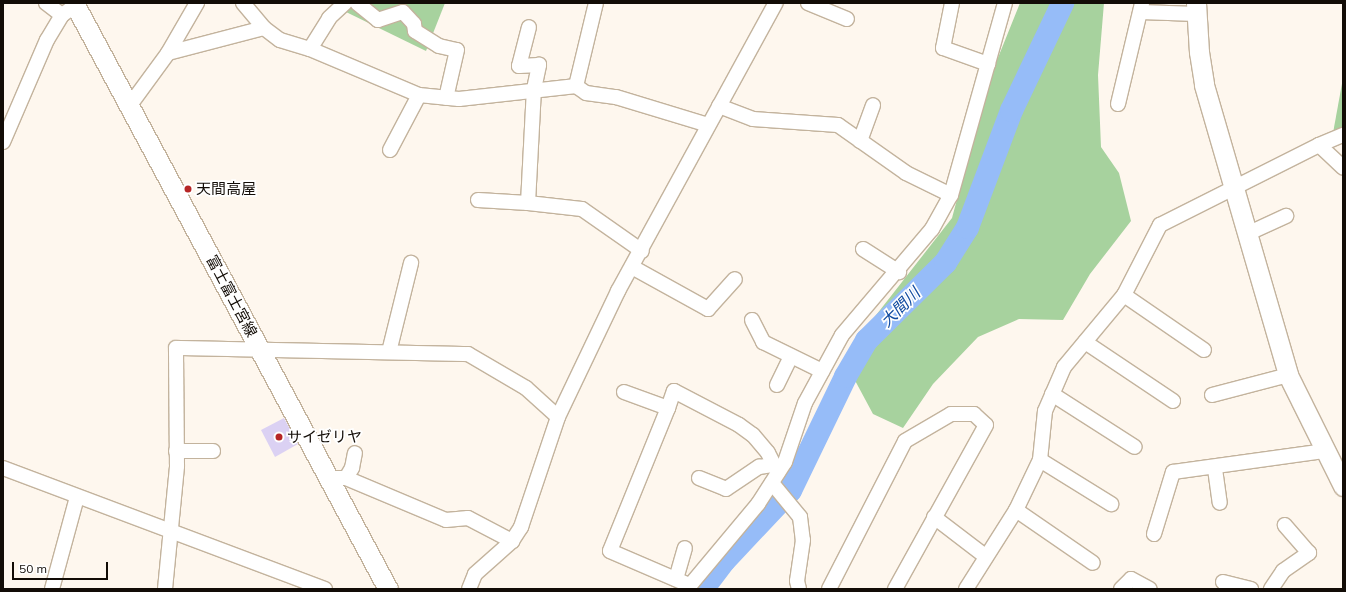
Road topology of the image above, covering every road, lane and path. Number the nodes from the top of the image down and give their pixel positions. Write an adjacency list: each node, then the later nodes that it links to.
1 (46, 3): 11 (street)
2 (197, 3): 18 (street)
3 (243, 3): 16 (street)
4 (345, 3): 17 (street)
5 (357, 3): 23 (street)
6 (596, 3): 20 (street)
7 (776, 3): 27 (street)
8 (808, 3): 14 (street)
9 (952, 3): 19 (street)
10 (1005, 3): 19 (street)
11 (73, 7): 25 (main road, 富士富士宮線); 31 (street)
12 (1141, 7): 13 (street); 24 (street)
13 (1196, 8): 35 (main road)
14 (847, 19)
15 (529, 27): 21 (street)
16 (264, 28): 17 (street); 18 (street)
17 (310, 49): 22 (street)
18 (168, 53): 25 (street)
19 (988, 64): 36 (street)
20 (576, 86): 21 (street); 28 (street)
21 (534, 89): 23 (street); 38 (street)
22 (418, 96): 23 (street); 33 (street)
23 (446, 98)
24 (1118, 104)
25 (130, 105): 50 (main road, 富士富士宮線)
26 (873, 105): 30 (street)
27 (719, 106): 28 (street); 30 (street)
28 (708, 124): 42 (street)
29 (1343, 135): 32 (street)
30 (860, 141): 36 (street)
31 (3, 142)
32 (1319, 145): 34 (street); 35 (street)
33 (390, 150)
34 (1343, 167)
35 (1235, 188): 40 (main road); 47 (street)
36 (951, 195): 45 (street)
37 (478, 200): 38 (street)
38 (528, 203): 42 (street)
39 (1286, 216): 40 (street)
40 (1249, 233): 55 (main road)
41 (863, 249): 45 (street)
42 (642, 251): 44 (street)
43 (411, 263): 52 (street)
44 (632, 267): 46 (street); 62 (street)
45 (899, 272): 54 (street)
46 (735, 279)
47 (1124, 295): 49 (street); 51 (street)
48 (752, 320): 53 (street)
49 (1085, 342): 58 (street); 60 (street)
50 (259, 348): 52 (street); 66 (street); 72 (main road, 富士富士宮線)
51 (1204, 350)
52 (389, 352): 62 (street)
53 (791, 356): 54 (street); 56 (street)
54 (822, 371): 74 (street)
55 (1288, 375): 59 (street); 65 (main road)
56 (777, 385)
57 (624, 392): 61 (street)
58 (1052, 394): 63 (street); 68 (street)
59 (1212, 395)
60 (1173, 401)
61 (668, 408): 74 (street); 88 (street)
62 (558, 417): 84 (street)
63 (1135, 447)
64 (213, 451): 66 (street)
65 (1324, 451): 69 (main road); 71 (street)
66 (176, 452): 82 (street)
67 (355, 452): 72 (street)
68 (1040, 460): 78 (street); 79 (street)
69 (1338, 466): 75 (main road)
70 (3, 468): 76 (street)
71 (1215, 469): 77 (street); 83 (street)
72 (337, 478): 84 (street); 94 (main road, 富士富士宮線)
73 (699, 478): 74 (street)
74 (778, 483): 90 (street); 96 (street)
75 (1343, 486)
76 (77, 497): 82 (street); 91 (street)
77 (1220, 503)
78 (1111, 504)
79 (1016, 510): 86 (street); 87 (street)
80 (934, 517): 86 (street); 97 (street); 98 (street)
81 (1285, 526): 103 (street)
82 (170, 532): 92 (street); 93 (street)
83 (1154, 534)
84 (512, 541): 95 (street)
85 (685, 548): 88 (street)
86 (985, 556): 99 (street)
87 (1093, 563)
88 (676, 579): 90 (street)
89 (1223, 582): 102 (street)
90 (688, 587)
91 (52, 589)
92 (165, 589)
93 (325, 589)
94 (388, 589)
95 (469, 589)
96 (799, 589)
97 (828, 589)
98 (895, 589)
99 (966, 589)
100 (1121, 589): 101 (street)
101 (1150, 589)
102 (1251, 589)
103 (1271, 589)

